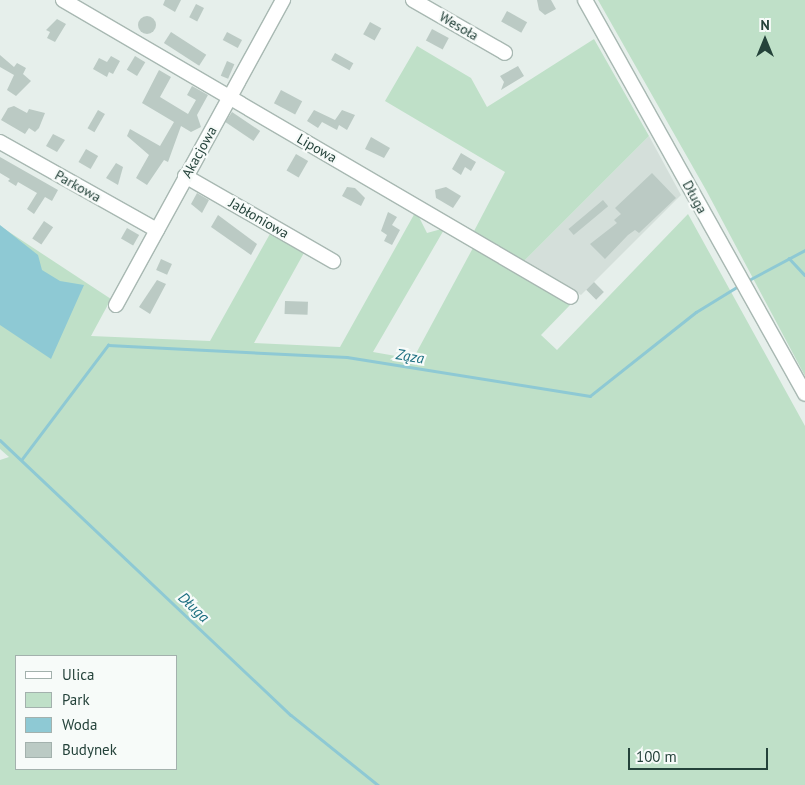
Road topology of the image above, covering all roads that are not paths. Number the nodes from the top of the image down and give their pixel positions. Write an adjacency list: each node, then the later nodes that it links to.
1 (63, 0): 6 (street, Lipowa)
2 (283, 0): 6 (street, Akacjowa)
3 (413, 0): 5 (street, Wesoła)
4 (584, 0): 13 (street, Długa)
5 (505, 53)
6 (230, 97): 8 (street, Akacjowa); 11 (street, Lipowa)
7 (0, 142): 9 (street, Parkowa)
8 (186, 176): 9 (street, Akacjowa); 10 (street, Jabłoniowa)
9 (156, 230): 12 (street, Akacjowa)
10 (333, 261)
11 (570, 297)
12 (116, 305)
13 (805, 394)

